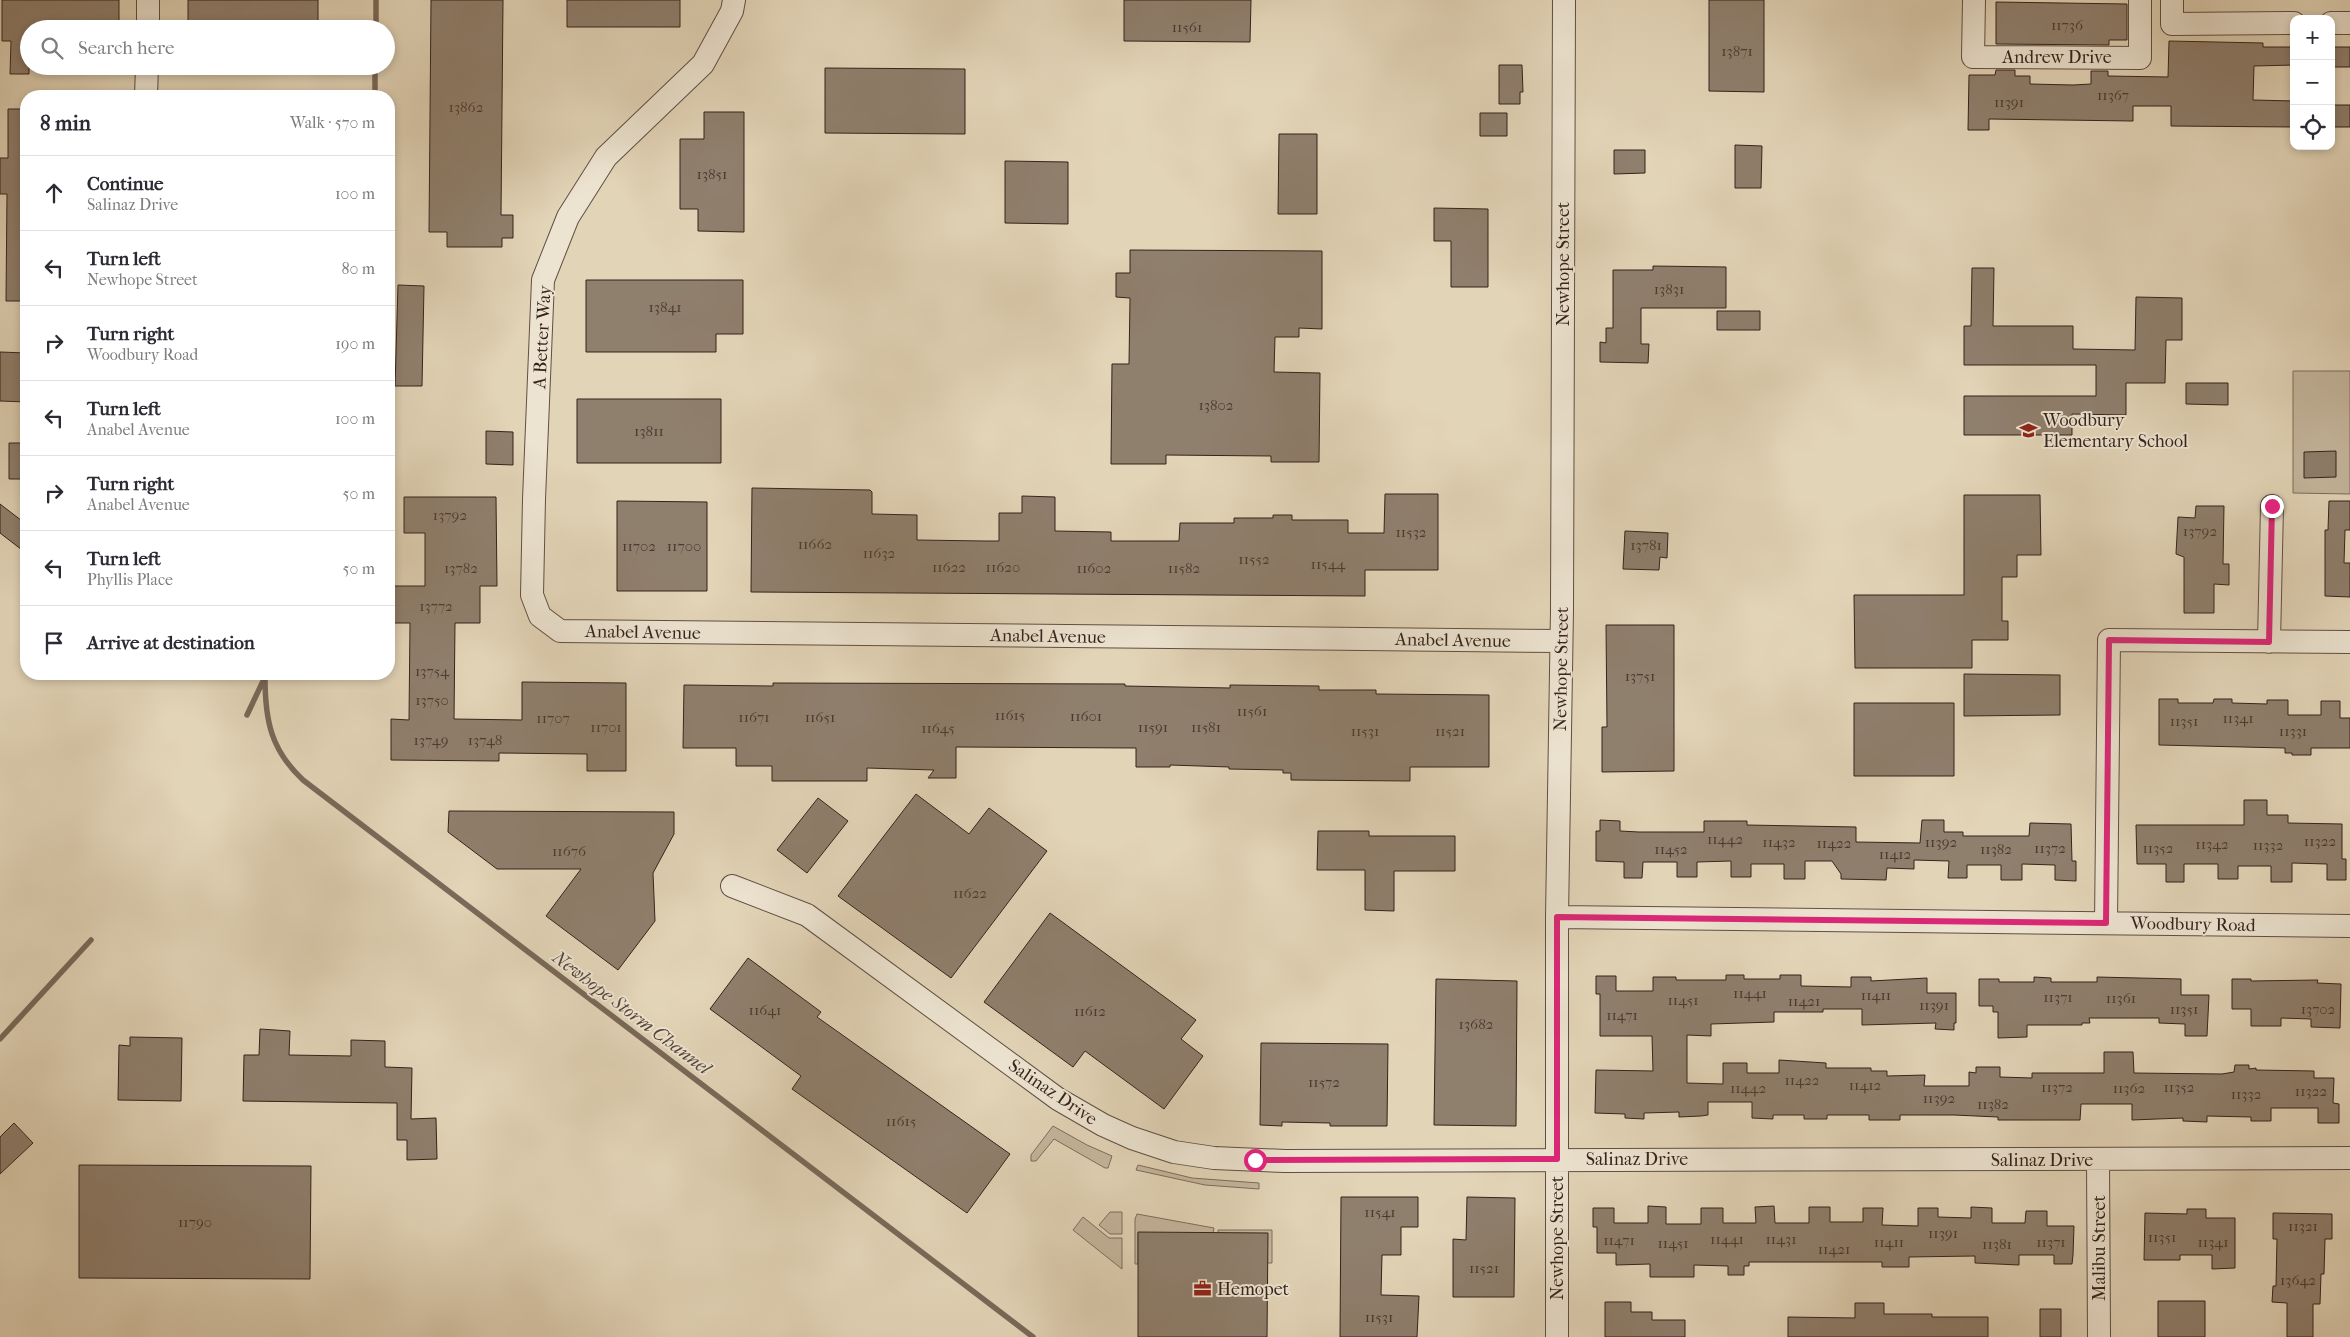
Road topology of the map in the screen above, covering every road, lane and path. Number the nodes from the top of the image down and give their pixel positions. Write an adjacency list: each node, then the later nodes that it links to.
1 (148, 0): 7 (street)
2 (734, 0): 14 (street, A Better Way)
3 (1564, 0): 15 (street, Newhope Street)
4 (1974, 0): 5 (street, Andrew Drive)
5 (2140, 0)
6 (2172, 0): 8 (street)
7 (148, 20)
8 (2290, 23)
9 (2335, 23): 10 (street)
10 (2350, 23)
11 (147, 75): 12 (street)
12 (146, 90)
13 (2272, 506): 16 (street)
14 (540, 616): 15 (street, Anabel Avenue)
15 (1561, 641): 19 (street, Newhope Street)
16 (2269, 642): 17 (street); 20 (street)
17 (2350, 642)
18 (732, 886): 23 (street, Salinaz Drive)
19 (1557, 917): 20 (street, Woodbury Road); 23 (street, Newhope Street)
20 (2106, 923): 21 (street, Woodbury Road)
21 (2350, 926)
22 (2350, 1158): 24 (street, Salinaz Drive)
23 (1557, 1159): 24 (street, Salinaz Drive); 25 (street, Newhope Street)
24 (2098, 1160): 26 (street, Malibu Street)
25 (1557, 1337)
26 (2099, 1337)

